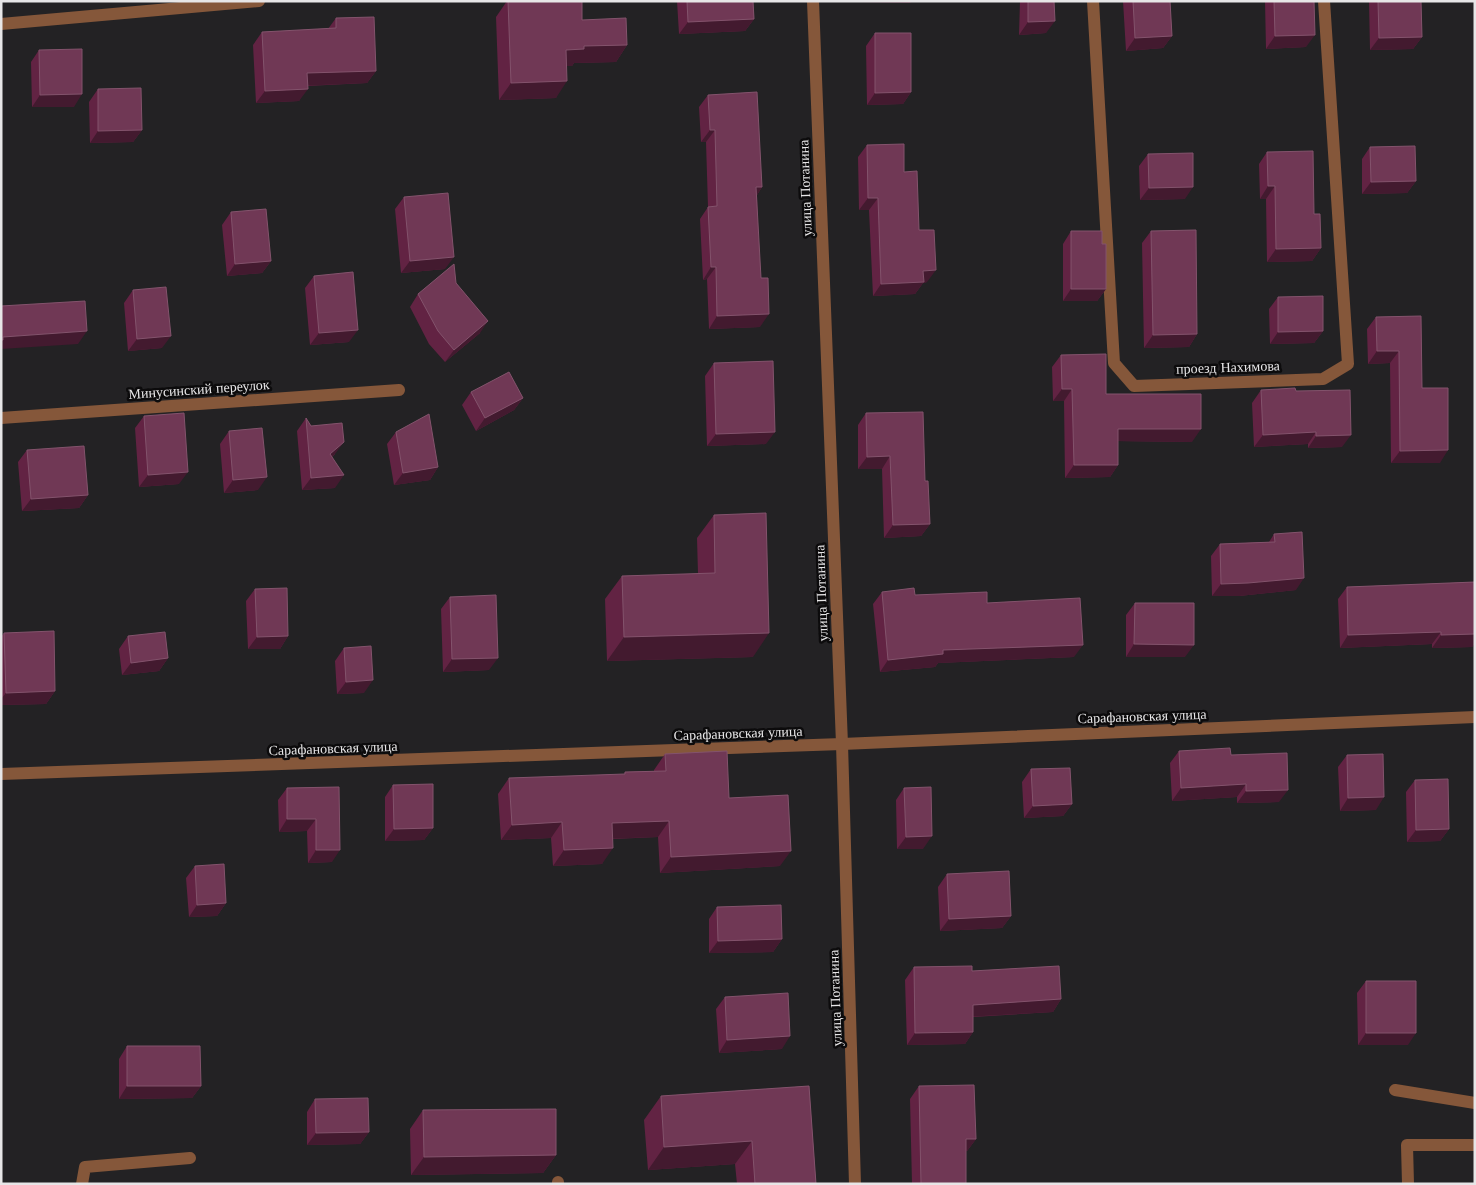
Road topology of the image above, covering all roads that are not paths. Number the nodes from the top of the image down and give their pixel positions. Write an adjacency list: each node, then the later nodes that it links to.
1 (259, 1): 5 (street)
2 (813, 1): 9 (street, улица Потанина)
3 (1093, 1): 4 (street, проезд Нахимова)
4 (1324, 1)
5 (1, 24)
6 (399, 390): 7 (street, Минусинский переулок)
7 (1, 418)
8 (1475, 717): 9 (street, Сарафановская улица)
9 (842, 744): 10 (street, Сарафановская улица); 16 (street, улица Потанина)
10 (1, 774)
11 (1395, 1090): 12 (street)
12 (1475, 1103)
13 (1475, 1144): 17 (street)
14 (190, 1158): 15 (street)
15 (82, 1184)
16 (855, 1184)
17 (1408, 1184)

